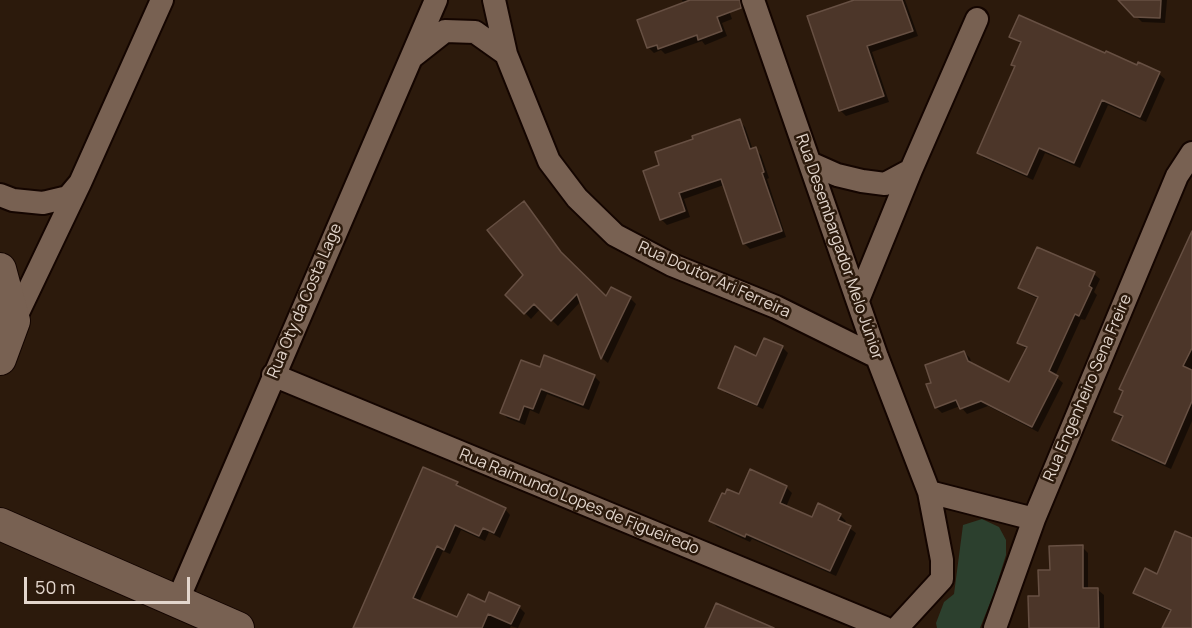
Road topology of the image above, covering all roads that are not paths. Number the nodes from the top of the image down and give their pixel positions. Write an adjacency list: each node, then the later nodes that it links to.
1 (162, 0): 11 (street)
2 (436, 0): 7 (street, Rua Oty da Costa Lage)
3 (494, 0): 6 (street, Rua Doutor Ari Ferreira)
4 (753, 0): 9 (street, Rua Desembargador Melo Júnior)
5 (977, 19): 10 (street)
6 (506, 54): 7 (street); 16 (street, Rua Doutor Ari Ferreira)
7 (410, 58): 18 (street, Rua Oty da Costa Lage)
8 (1192, 153): 20 (street, Rua Engenheiro Sena Freire)
9 (810, 163): 10 (street); 14 (street, Rua Desembargador Melo Júnior)
10 (911, 170): 14 (street)
11 (80, 183): 12 (street); 15 (street)
12 (0, 195)
13 (0, 269): 15 (street)
14 (858, 300): 16 (street, Rua Desembargador Melo Júnior)
15 (15, 321): 17 (street)
16 (877, 357): 19 (street, Rua Desembargador Melo Júnior)
17 (0, 358)
18 (273, 375): 22 (street, Rua Oty da Costa Lage); 24 (street, Rua Raimundo Lopes de Figueiredo)
19 (929, 492): 20 (street); 25 (street, Rua Desembargador Melo Júnior)
20 (1034, 519): 26 (street, Rua Engenheiro Sena Freire)
21 (0, 524): 22 (street)
22 (177, 602): 23 (street)
23 (238, 628)
24 (885, 628)
25 (897, 628)
26 (995, 628)

